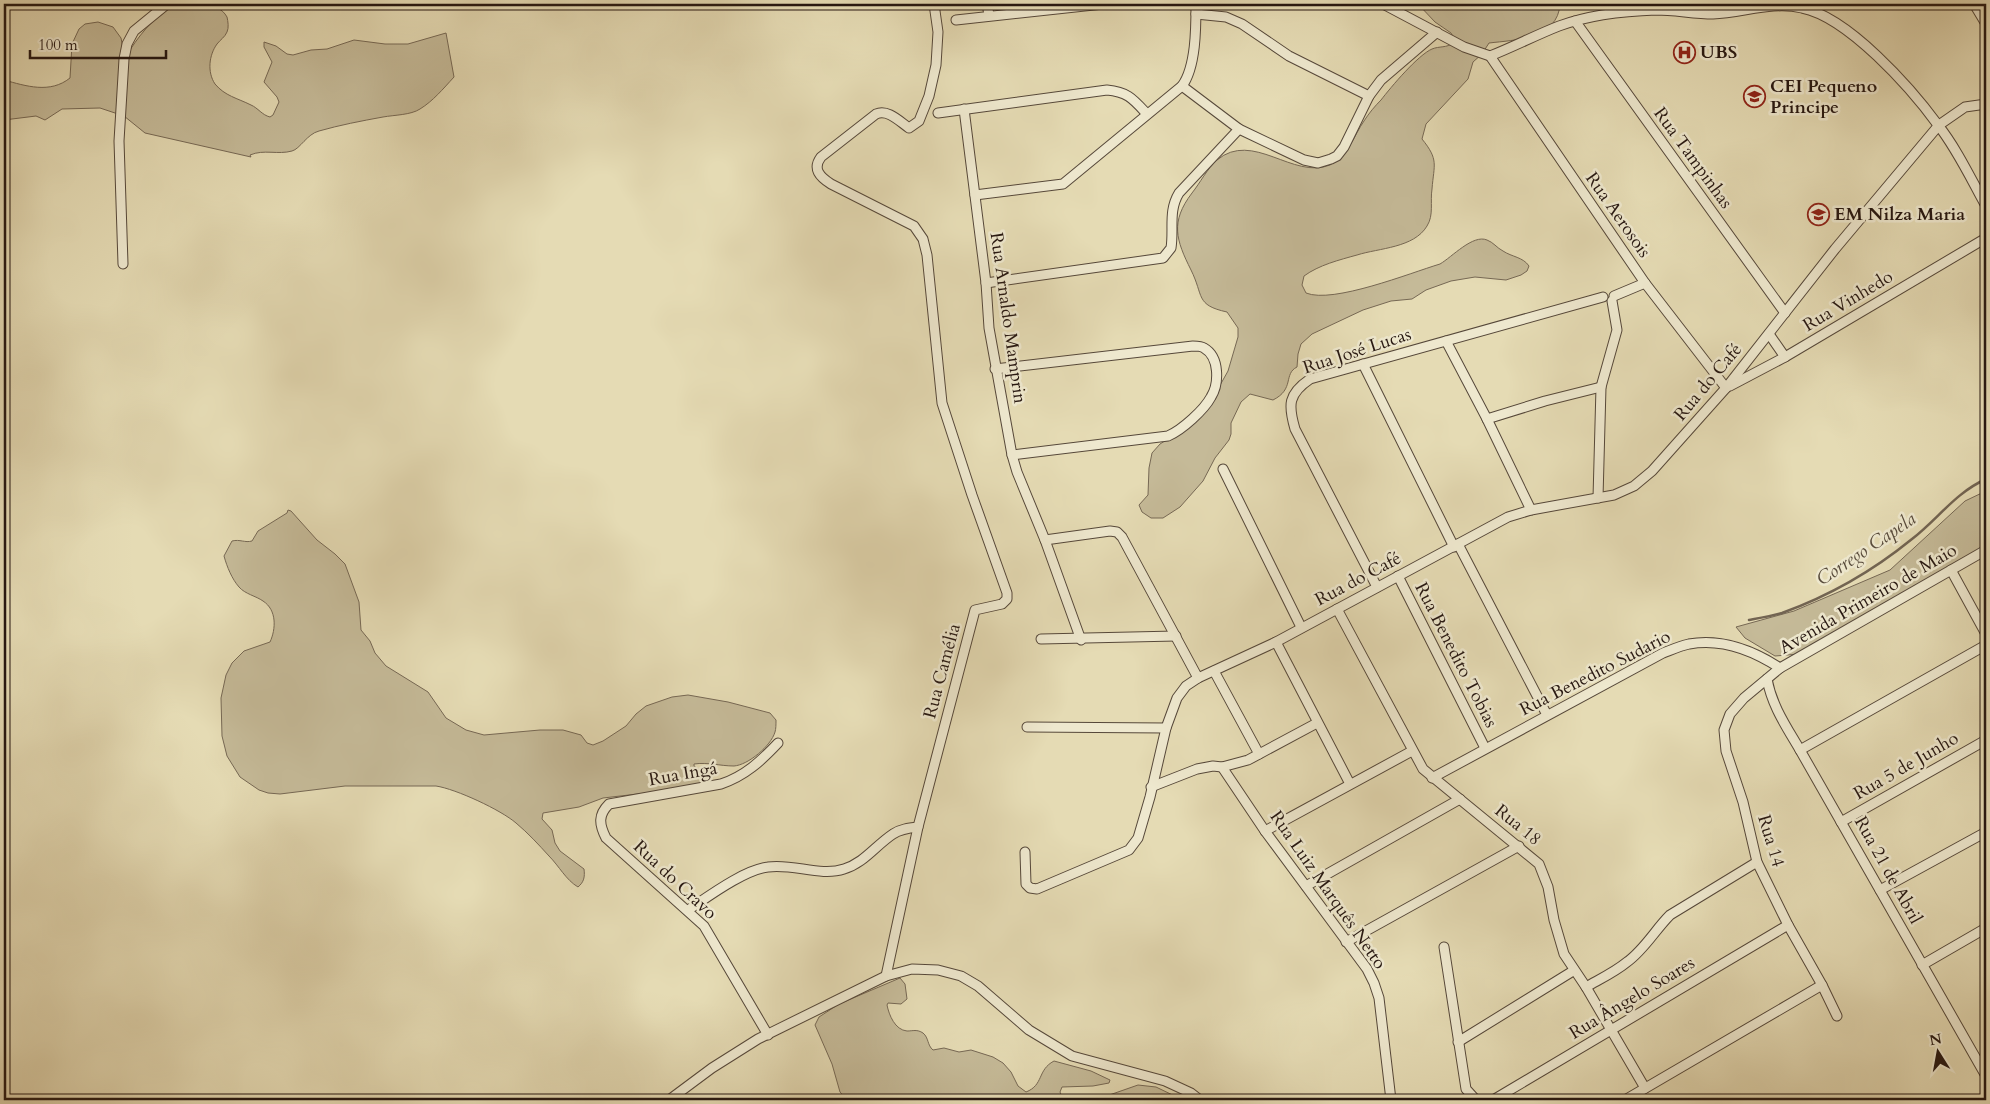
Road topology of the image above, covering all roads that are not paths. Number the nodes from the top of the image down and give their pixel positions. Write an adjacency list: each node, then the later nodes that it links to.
1 (167, 4): 29 (street)
2 (934, 4): 81 (street, Rua Camélia)
3 (987, 4): 12 (street)
4 (1103, 4): 12 (street)
5 (1196, 4): 11 (street)
6 (1383, 4): 16 (street)
7 (1676, 4): 10 (street)
8 (1974, 4): 15 (street)
9 (1763, 5): 10 (street); 24 (street)
10 (1682, 13): 14 (street)
11 (1196, 14): 18 (street); 19 (street)
12 (989, 15): 13 (street)
13 (956, 20)
14 (1575, 21): 17 (street); 33 (street, Rua Tampinhas)
15 (1986, 24)
16 (1437, 32): 17 (street); 19 (street)
17 (1490, 56): 31 (street, Rua Aerosois)
18 (1182, 86): 23 (street); 25 (street)
19 (1369, 96): 25 (street)
20 (1986, 104): 24 (street, Rua do Café)
21 (964, 109): 22 (street); 23 (street); 26 (street, Rua Arnaldo Mamprin)
22 (938, 113)
23 (1147, 114): 26 (street)
24 (1939, 125): 27 (street); 33 (street, Rua do Café)
25 (1239, 129): 30 (street)
26 (975, 195): 30 (street, Rua Arnaldo Mamprin)
27 (1986, 206)
28 (1986, 238): 36 (street, Rua Vinhedo)
29 (124, 264)
30 (986, 283): 38 (street, Rua Arnaldo Mamprin)
31 (1645, 283): 32 (street, Rua José Lucas); 40 (street, Rua Aerosois)
32 (1609, 299): 35 (street, Rua José Lucas); 39 (street)
33 (1785, 312): 34 (street, Rua do Café)
34 (1769, 334): 36 (street); 40 (street, Rua do Café)
35 (1446, 341): 37 (street, Rua José Lucas); 41 (street)
36 (1785, 357): 40 (street, Rua Vinhedo)
37 (1363, 364): 47 (street); 51 (street, Rua José Lucas)
38 (995, 369): 42 (street, Rua Arnaldo Mamprin); 42 (street)
39 (1601, 387): 41 (street); 44 (street)
40 (1726, 388): 44 (street, Rua do Café)
41 (1487, 419): 45 (street)
42 (1012, 455): 46 (street, Rua Arnaldo Mamprin)
43 (1224, 470): 53 (street)
44 (1598, 498): 45 (street, Rua do Café)
45 (1531, 510): 47 (street, Rua do Café)
46 (1044, 540): 55 (street); 57 (street, Rua Arnaldo Mamprin)
47 (1456, 546): 50 (street, Rua do Café); 64 (street)
48 (1986, 550): 49 (street, Avenida Primeiro de Maio)
49 (1951, 570): 54 (street); 60 (street, Avenida Primeiro de Maio)
50 (1398, 576): 51 (street, Rua do Café); 70 (street, Rua Benedito Tobias)
51 (1377, 587): 52 (street, Rua do Café)
52 (1336, 609): 53 (street, Rua do Café); 72 (street, Rua 18)
53 (1301, 628): 58 (street, Rua do Café)
54 (1986, 634)
55 (1176, 636): 57 (street); 62 (street)
56 (1041, 639): 57 (street)
57 (1081, 640)
58 (1276, 642): 61 (street, Rua do Café); 65 (street)
59 (1986, 646): 71 (street)
60 (1780, 668): 63 (street, Avenida Primeiro de Maio); 64 (street, Rua Benedito Sudario)
61 (1214, 671): 62 (street, Rua do Café); 73 (street)
62 (1198, 678): 67 (street, Rua do Café)
63 (1767, 679): 71 (street, Rua 21 de Abril); 86 (street, Rua 14)
64 (1547, 716): 70 (street, Rua Benedito Sudario)
65 (1317, 723): 73 (street); 76 (street)
66 (1027, 727): 67 (street)
67 (1166, 728): 77 (street, Rua do Café)
68 (1986, 740): 80 (street, Rua 5 de Junho)
69 (778, 743): 79 (street, Rua Ingá)
70 (1486, 748): 75 (street, Rua Benedito Sudario)
71 (1800, 750): 80 (street, Rua 21 de Abril)
72 (1412, 751): 75 (street, Rua 18); 76 (street)
73 (1259, 754): 74 (street)
74 (1222, 767): 77 (street); 82 (street, Rua Luiz Marquês Netto)
75 (1432, 778): 78 (street, Rua 18)
76 (1350, 784): 82 (street)
77 (1152, 787): 85 (street, Rua do Café)
78 (1460, 799): 84 (street, Rua 18); 87 (street)
79 (610, 804): 89 (street, Rua do Cravo)
80 (1841, 822): 88 (street, Rua 21 de Abril)
81 (918, 826): 89 (street); 96 (street, Rua Camélia)
82 (1266, 831): 87 (street, Rua Luiz Marquês Netto)
83 (1986, 832): 88 (street)
84 (1519, 846): 92 (street); 95 (street, Rua 18)
85 (1025, 852)
86 (1757, 862): 90 (street, Rua 14); 98 (street)
87 (1306, 886): 92 (street, Rua Luiz Marquês Netto)
88 (1880, 890): 94 (street, Rua 21 de Abril)
89 (688, 910): 101 (street, Rua do Cravo)
90 (1788, 925): 97 (street, Rua 14); 100 (street, Rua Ângelo Soares)
91 (1986, 928): 94 (street)
92 (1346, 942): 107 (street, Rua Luiz Marquês Netto)
93 (1444, 947): 102 (street)
94 (1922, 965): 103 (street, Rua 21 de Abril)
95 (1574, 971): 98 (street, Rua 18); 102 (street)
96 (886, 976): 101 (street); 106 (street)
97 (1822, 985): 99 (street, Rua 14); 104 (street)
98 (1586, 987): 100 (street, Rua 18)
99 (1837, 1016)
100 (1610, 1029): 104 (street, Rua 18); 109 (street, Rua Ângelo Soares)
101 (768, 1035): 105 (street)
102 (1458, 1042): 108 (street)
103 (1986, 1076)
104 (1645, 1088): 110 (street)
105 (670, 1100)
106 (1200, 1100)
107 (1391, 1100)
108 (1476, 1100)
109 (1492, 1100)
110 (1625, 1100)

